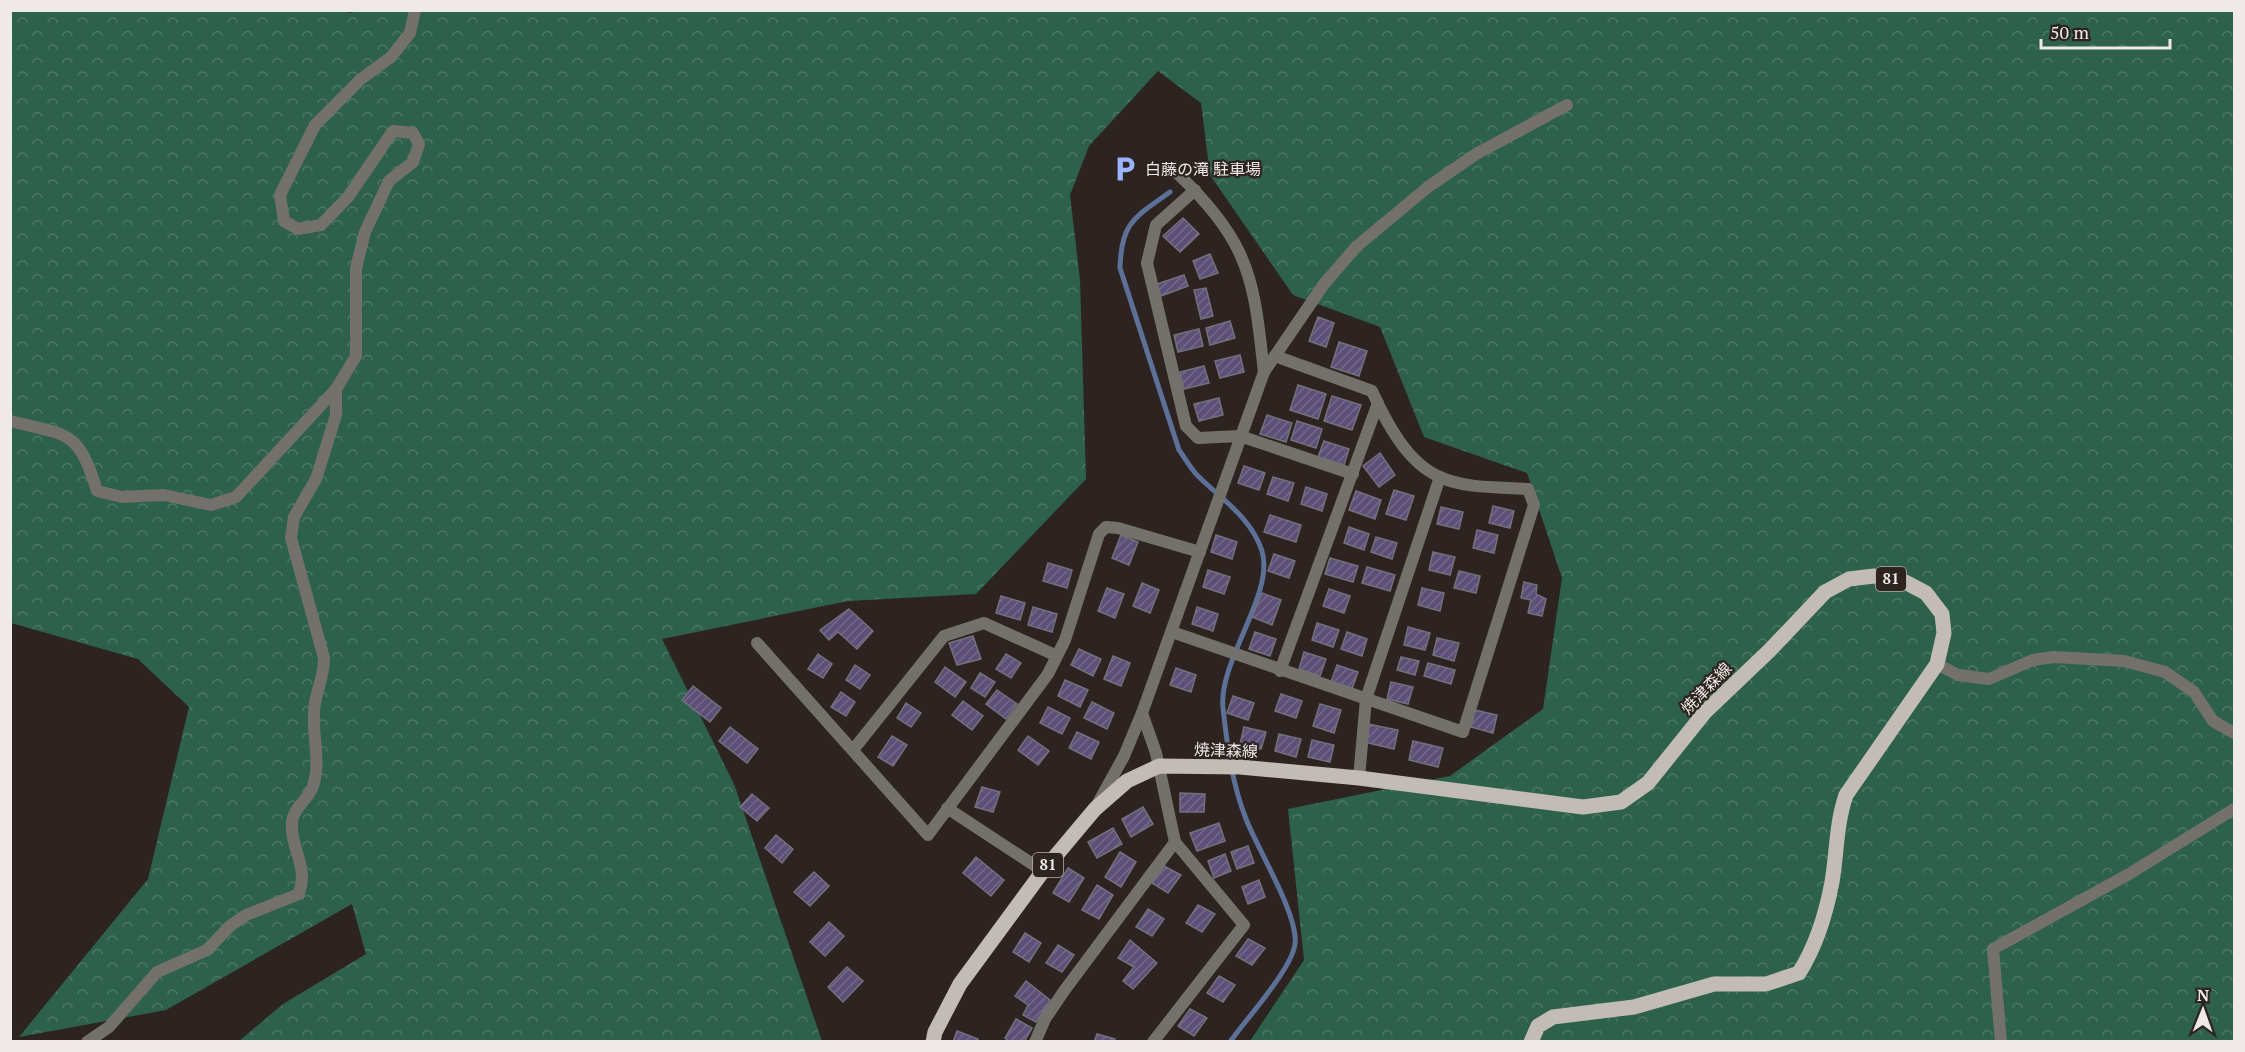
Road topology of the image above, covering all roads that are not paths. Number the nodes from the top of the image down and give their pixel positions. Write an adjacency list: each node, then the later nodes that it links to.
1 (415, 10): 7 (street)
2 (1567, 105): 5 (street)
3 (1177, 173): 4 (street)
4 (1195, 190): 6 (street); 10 (street)
5 (1275, 356): 6 (street); 8 (street)
6 (1264, 372): 10 (street)
7 (336, 389): 9 (street); 30 (street)
8 (1378, 403): 11 (street); 12 (street)
9 (10, 421)
10 (1240, 436): 11 (street); 13 (street)
11 (1353, 474): 18 (street)
12 (1440, 477): 19 (street); 19 (street)
13 (1200, 552): 14 (street); 16 (street)
14 (1172, 632): 18 (street); 20 (street)
15 (758, 643): 22 (street)
16 (1055, 655): 22 (street); 25 (street)
17 (1937, 664): 21 (street); 24 (main road, 焼津森線 / 81); 34 (main road, 焼津森線 / 81)
18 (1281, 671): 19 (street)
19 (1366, 699): 24 (street)
20 (1142, 713): 23 (street); 27 (street)
21 (2235, 733)
22 (853, 750): 25 (street)
23 (1159, 766): 24 (main road, 焼津森線 / 81); 27 (main road, 焼津森線 / 81); 28 (street)
24 (1359, 778)
25 (947, 808): 29 (street)
26 (2235, 808): 35 (street)
27 (1095, 809): 29 (main road, 焼津森線 / 81)
28 (1175, 842): 32 (street); 33 (street)
29 (1043, 871): 31 (main road, 焼津森線 / 81)
30 (87, 1041)
31 (933, 1041)
32 (1035, 1041)
33 (1153, 1041)
34 (1531, 1041)
35 (2001, 1041)

